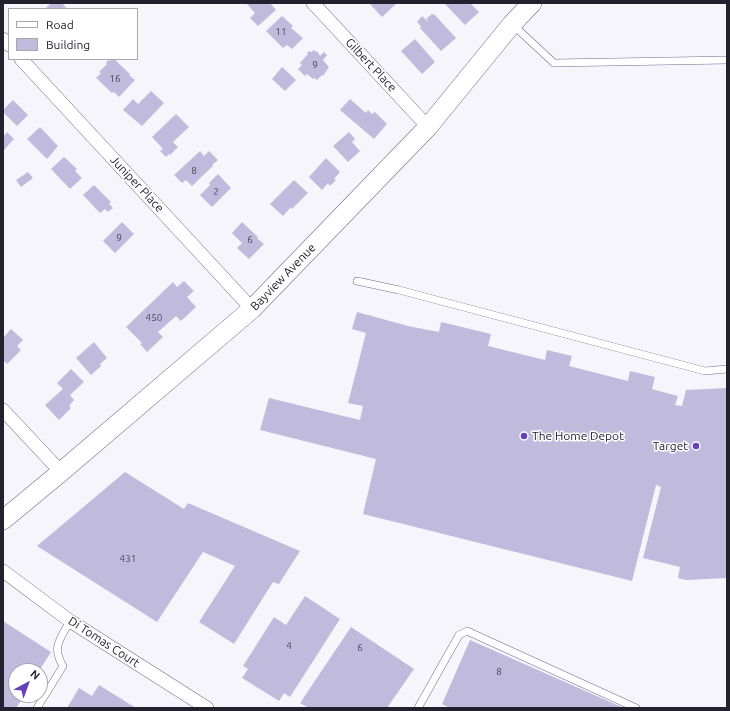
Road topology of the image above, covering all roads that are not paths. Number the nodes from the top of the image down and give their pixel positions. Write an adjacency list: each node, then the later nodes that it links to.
1 (313, 3): 6 (street, Gilbert Place)
2 (532, 3): 3 (street, Bayview Avenue)
3 (512, 24): 5 (lane); 6 (street, Bayview Avenue)
4 (23, 60): 8 (street, Juniper Place)
5 (727, 60)
6 (428, 127): 8 (street, Bayview Avenue)
7 (357, 281): 9 (lane)
8 (252, 309): 11 (street, Bayview Avenue)
9 (727, 369)
10 (3, 410): 11 (street)
11 (61, 472): 12 (street, Bayview Avenue)
12 (3, 520)
13 (3, 571): 14 (street, Di Tomas Court)
14 (70, 621): 15 (lane); 16 (street, Di Tomas Court)
15 (37, 708)
16 (207, 708)
17 (418, 708): 18 (lane)
18 (636, 708)

